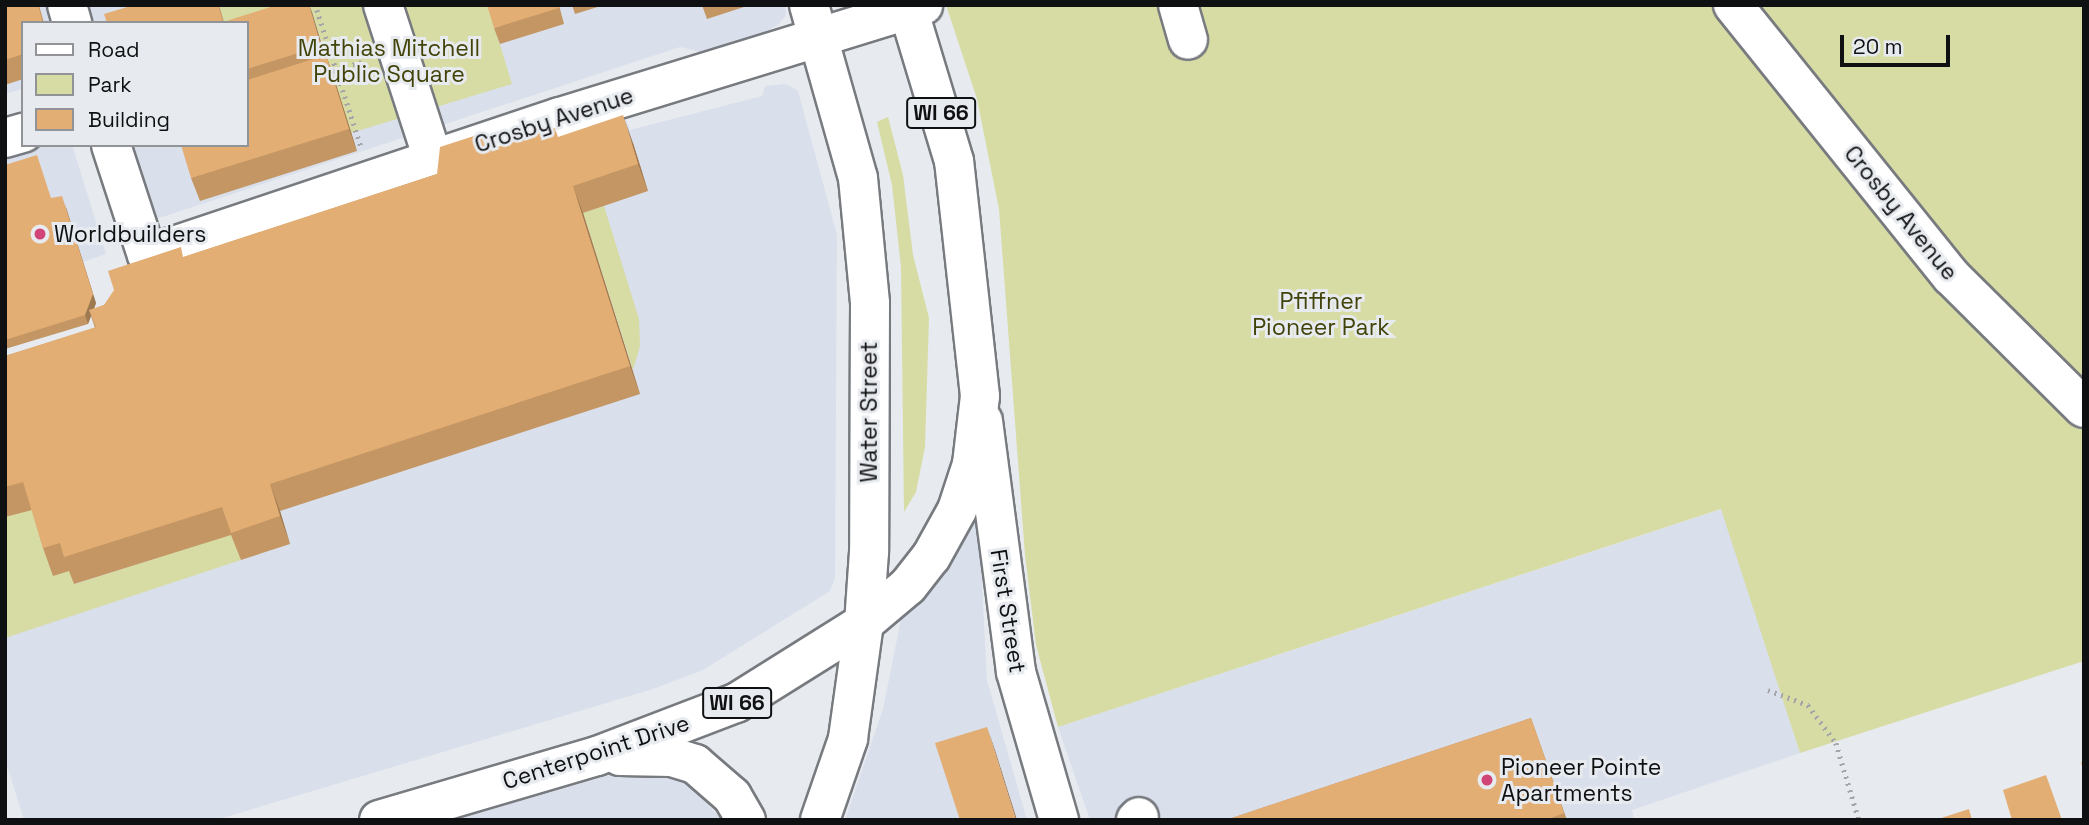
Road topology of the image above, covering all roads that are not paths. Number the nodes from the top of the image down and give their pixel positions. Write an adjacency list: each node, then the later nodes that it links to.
1 (383, 5): 6 (street)
2 (1733, 5): 8 (street, Crosby Avenue)
3 (913, 7): 4 (street, Crosby Avenue); 7 (street, WI 66)
4 (814, 22): 6 (street, Crosby Avenue); 9 (street, Water Street)
5 (112, 147): 6 (street, Crosby Avenue)
6 (433, 159)
7 (980, 396): 9 (street, Centerpoint Drive / WI 66); 14 (street, First Street)
8 (2084, 408)
9 (864, 623): 10 (street, Centerpoint Drive / WI 66); 13 (street, Water Street)
10 (597, 756): 11 (street, Centerpoint Drive / WI 66); 12 (street)
11 (379, 820)
12 (746, 820)
13 (821, 820)
14 (1059, 820)

